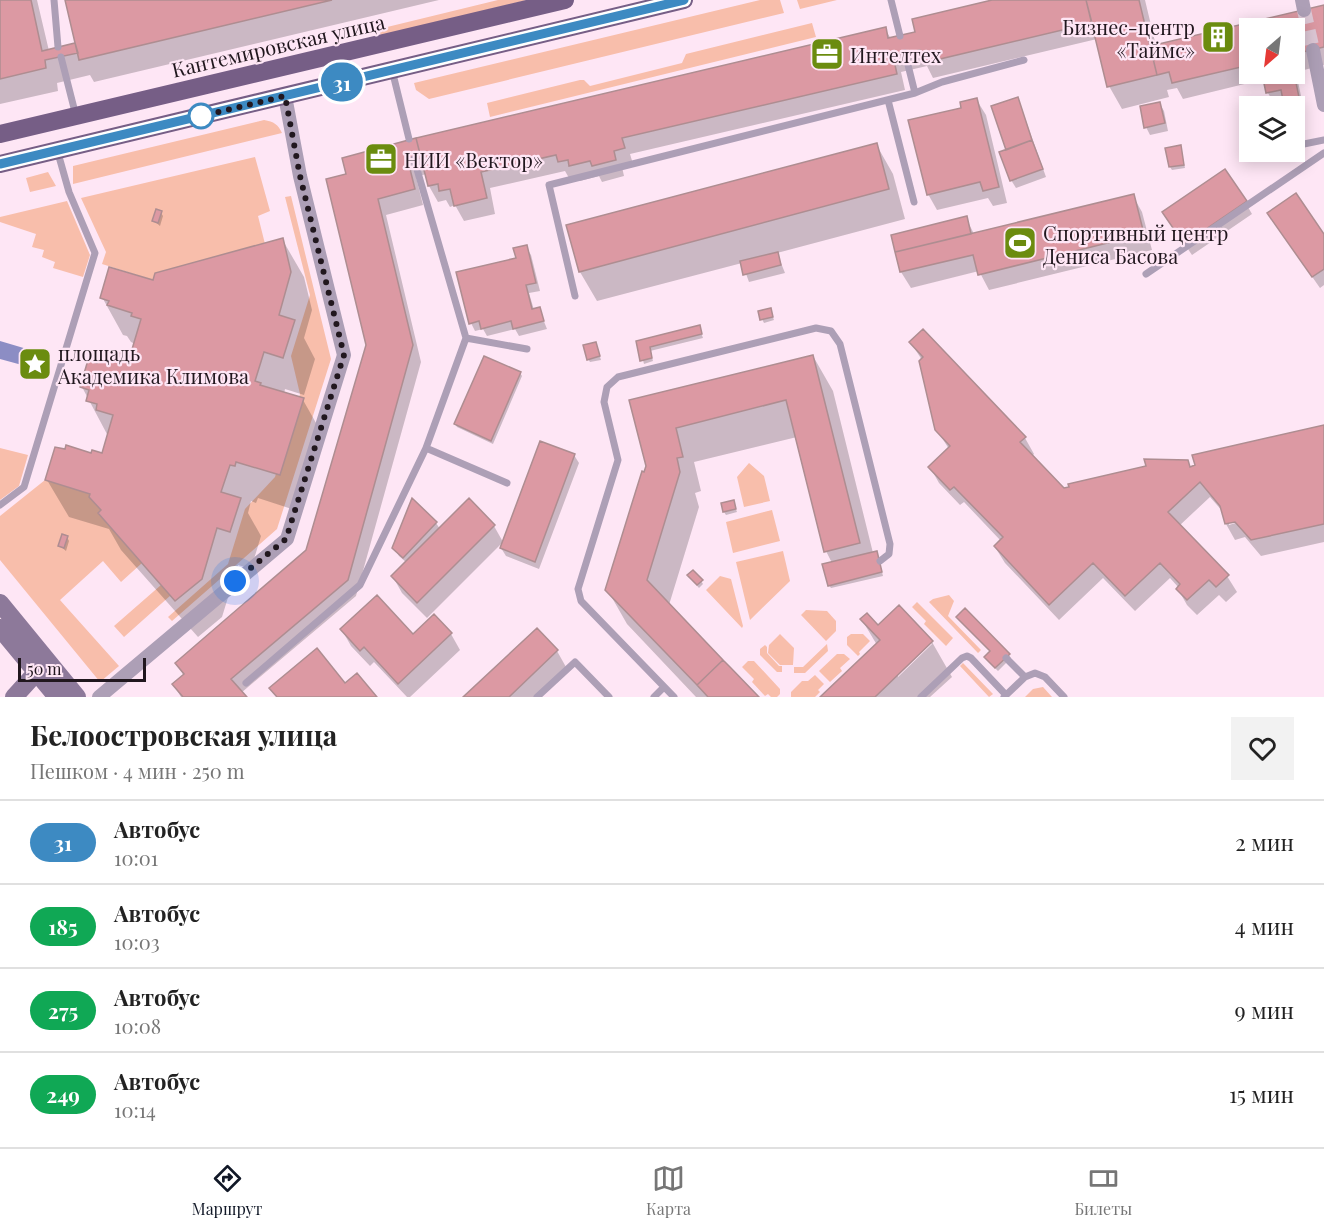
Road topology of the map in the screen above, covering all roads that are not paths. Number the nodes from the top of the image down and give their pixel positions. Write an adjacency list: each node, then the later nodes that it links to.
1 (54, 0): 6 (lane)
2 (566, 0): 16 (main road, Кантемировская улица)
3 (684, 0): 11 (main road)
4 (891, 0): 5 (lane)
5 (900, 36)
6 (58, 47)
7 (1313, 50): 15 (street)
8 (905, 54): 12 (lane)
9 (61, 57): 16 (lane)
10 (1024, 60): 12 (lane)
11 (392, 70): 13 (main road); 18 (lane)
12 (915, 93): 14 (lane)
13 (285, 96): 21 (main road); 45 (street)
14 (888, 100): 25 (lane); 27 (lane)
15 (1324, 105)
16 (76, 116): 17 (main road, Кантемировская улица)
17 (0, 134)
18 (409, 139)
19 (1324, 140): 20 (lane)
20 (1305, 144)
21 (57, 150): 24 (main road); 32 (lane)
22 (1324, 153): 26 (lane)
23 (414, 159): 28 (lane)
24 (0, 164)
25 (914, 202)
26 (1146, 274)
27 (575, 296)
28 (466, 338): 29 (lane); 30 (lane)
29 (527, 349)
30 (426, 447): 31 (lane); 39 (lane)
31 (507, 483)
32 (0, 505)
33 (880, 561): 40 (lane)
34 (0, 603): 37 (street)
35 (0, 628): 37 (street)
36 (1006, 658): 38 (lane)
37 (42, 666): 42 (street); 43 (street); 44 (street)
38 (1025, 677): 41 (lane); 51 (lane)
39 (246, 683)
40 (664, 687): 48 (lane); 49 (lane)
41 (1005, 696): 50 (lane)
42 (14, 697)
43 (57, 697)
44 (77, 697)
45 (99, 697)
46 (537, 697): 47 (lane)
47 (609, 697)
48 (654, 697)
49 (674, 697)
50 (921, 697)
51 (1064, 697)

